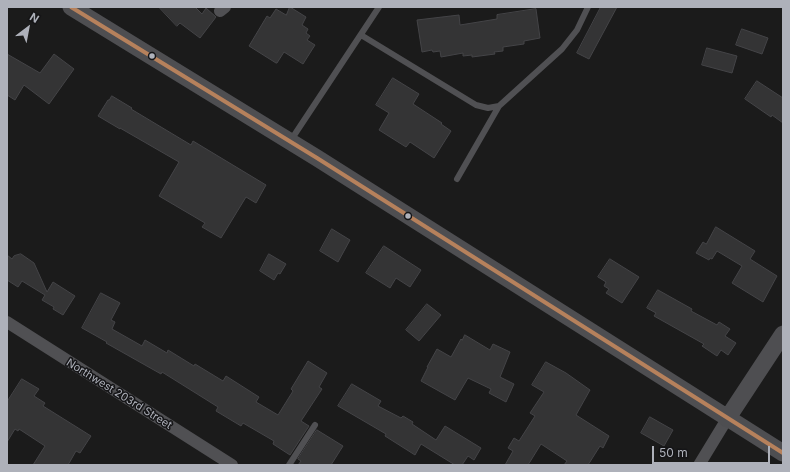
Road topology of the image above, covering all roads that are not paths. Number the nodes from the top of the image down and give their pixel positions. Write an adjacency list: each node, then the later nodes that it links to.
1 (71, 7): 7 (street)
2 (371, 7): 4 (lane)
3 (588, 7): 6 (lane)
4 (378, 9): 5 (lane)
5 (361, 35): 6 (lane); 7 (lane)
6 (499, 106): 8 (lane)
7 (290, 141): 11 (street)
8 (457, 179)
9 (7, 322): 14 (street, Northwest 203rd Street)
10 (783, 334): 11 (street)
11 (727, 419): 13 (street); 16 (street)
12 (315, 425): 15 (lane)
13 (783, 453)
14 (232, 465)
15 (289, 465)
16 (699, 465)

